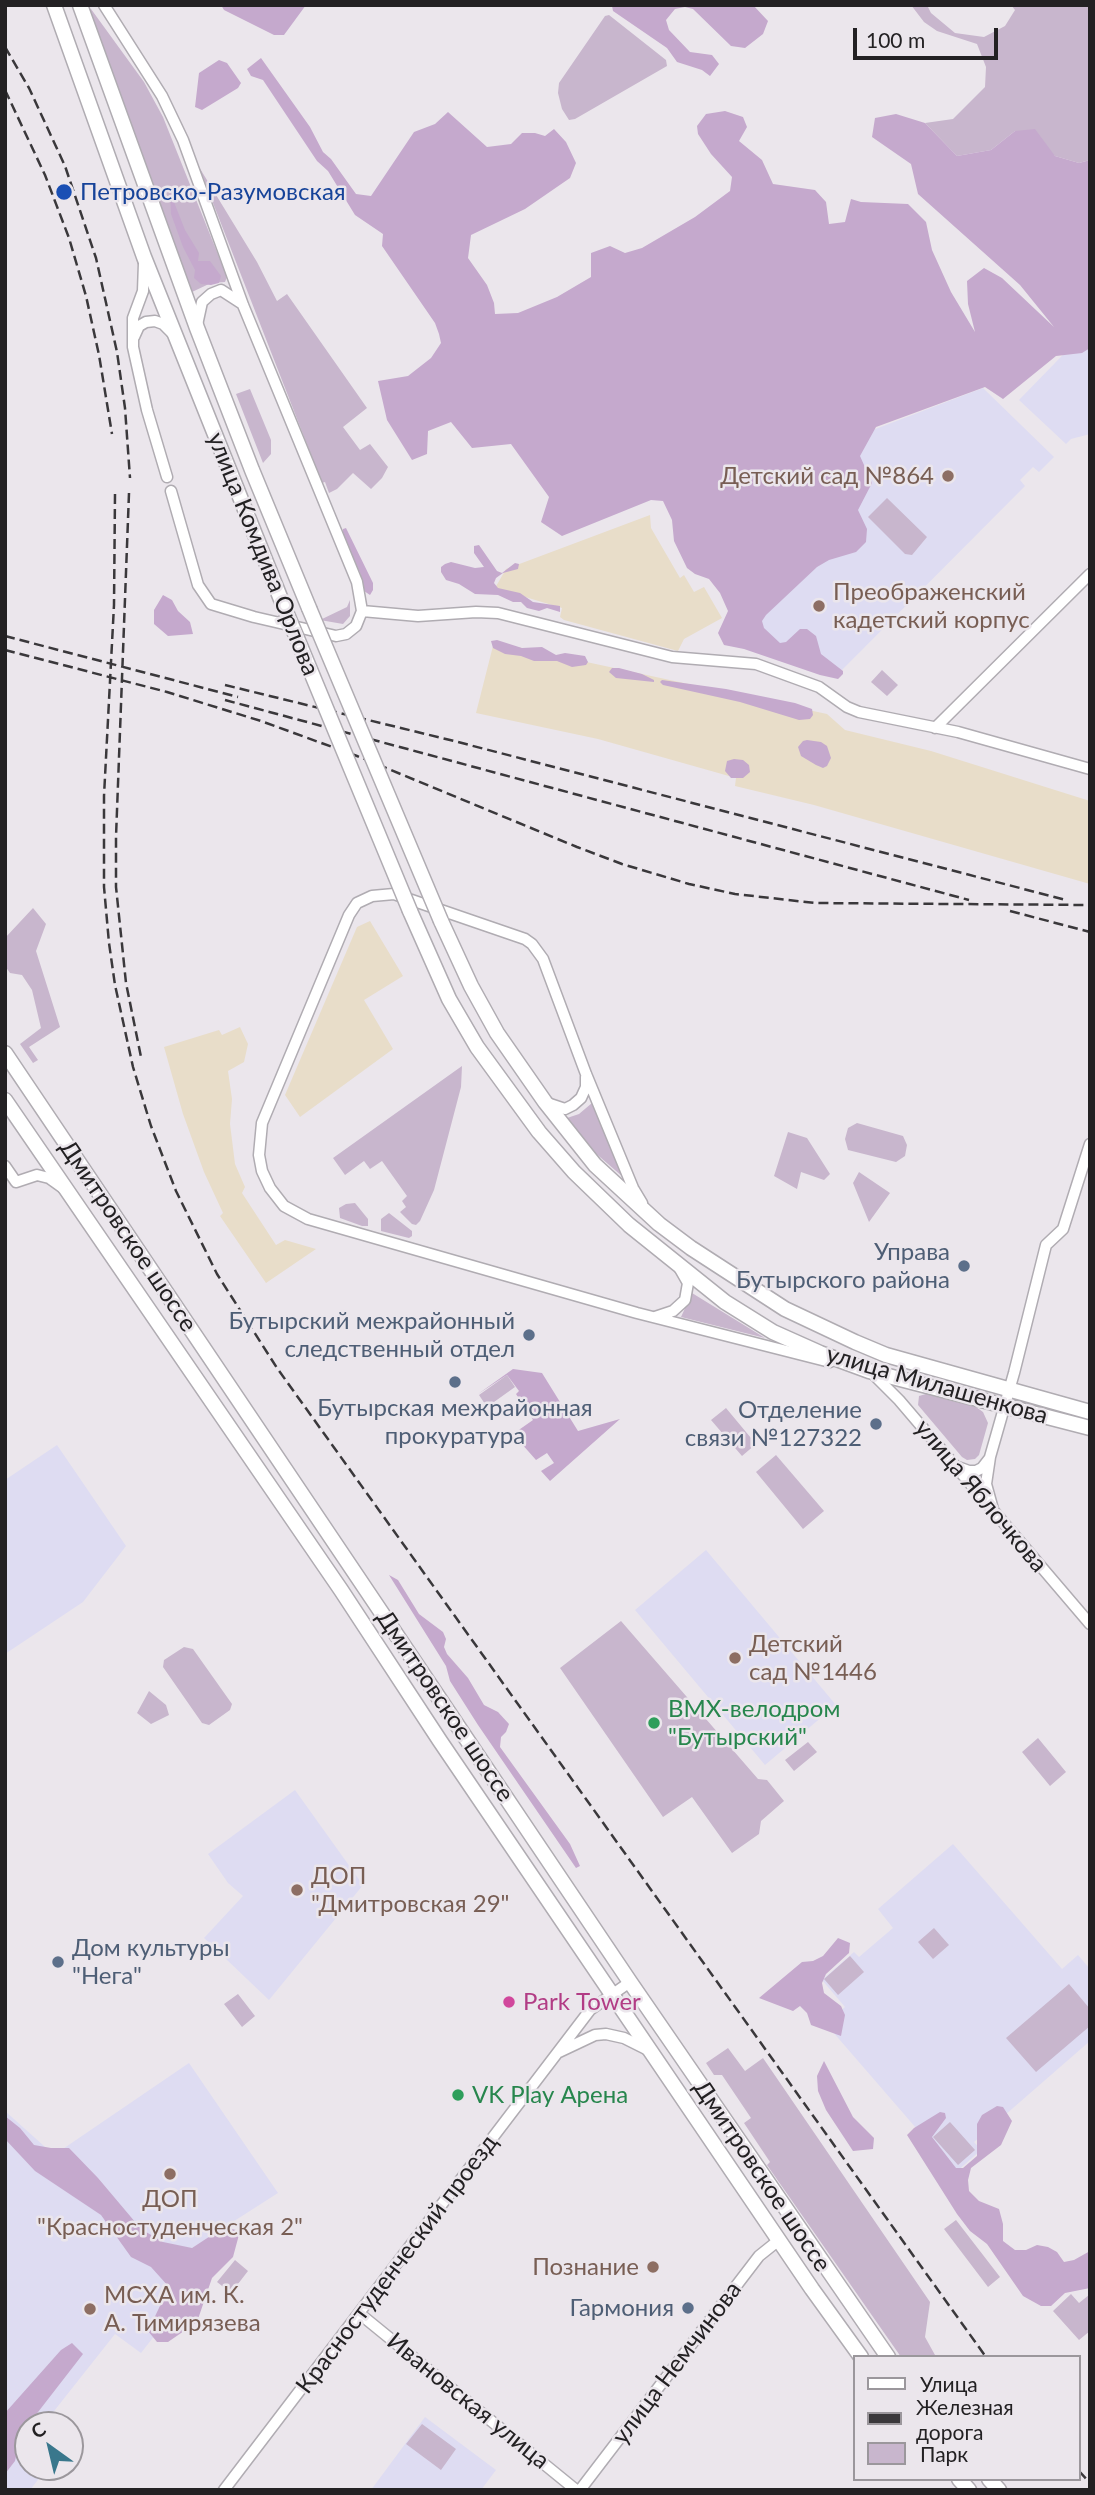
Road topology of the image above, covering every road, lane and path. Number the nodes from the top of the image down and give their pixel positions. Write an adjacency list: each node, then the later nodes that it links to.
1 (54, 5): 4 (main road, улица Комдива Орлова)
2 (80, 5): 6 (main road, улица Комдива Орлова)
3 (104, 5): 5 (street)
4 (144, 257): 7 (main road, улица Комдива Орлова); 8 (street)
5 (243, 305): 6 (street); 12 (street)
6 (197, 328): 16 (main road, улица Комдива Орлова, bridge)
7 (178, 342): 8 (street); 18 (main road, улица Комдива Орлова, bridge)
8 (134, 347): 9 (street)
9 (167, 477)
10 (171, 491): 12 (street)
11 (1090, 574): 13 (street)
12 (362, 611): 13 (street)
13 (935, 728): 14 (street)
14 (1090, 769)
15 (5, 1053): 40 (main road, Дмитровское шоссе)
16 (525, 1074): 20 (main road, улица Милашенкова)
17 (586, 1074): 20 (street); 24 (street); 26 (street)
18 (506, 1088): 25 (main road, улица Милашенкова)
19 (5, 1100): 23 (main road, Дмитровское шоссе)
20 (544, 1102): 24 (main road, улица Милашенкова)
21 (1090, 1144): 31 (street)
22 (5, 1166): 23 (street)
23 (67, 1191): 41 (main road, Дмитровское шоссе)
24 (659, 1224): 27 (main road, улица Милашенкова)
25 (677, 1264): 26 (street); 28 (main road, улица Милашенкова)
26 (654, 1317): 28 (street)
27 (903, 1360): 30 (street); 31 (main road, улица Милашенкова)
28 (854, 1365): 29 (main road, улица Милашенкова)
29 (869, 1371): 30 (main road, улица Милашенкова); 32 (street, улица Яблочкова)
30 (896, 1379): 32 (street); 33 (main road, улица Милашенкова)
31 (1009, 1390): 33 (street); 34 (main road, улица Милашенкова)
32 (899, 1400): 37 (street, улица Яблочкова)
33 (1005, 1407): 35 (main road, улица Милашенкова); 36 (street)
34 (1090, 1412)
35 (1090, 1428)
36 (990, 1457): 37 (street); 38 (street)
37 (956, 1466): 38 (street, улица Яблочкова)
38 (994, 1513): 39 (street, улица Яблочкова)
39 (1090, 1625)
40 (630, 1982): 41 (street, Красностуденческий проезд); 47 (main road, Дмитровское шоссе)
41 (612, 1995): 42 (main road, Дмитровское шоссе); 43 (street, Красностуденческий проезд)
42 (651, 2052): 43 (street); 44 (main road, Дмитровское шоссе)
43 (557, 2053): 45 (street, Красностуденческий проезд)
44 (779, 2240): 46 (main road, Дмитровское шоссе); 49 (street, улица Немчинова)
45 (360, 2314): 48 (street, Красностуденческий проезд); 49 (street, Ивановская улица)
46 (860, 2355)
47 (887, 2355)
48 (224, 2490)
49 (578, 2490)

